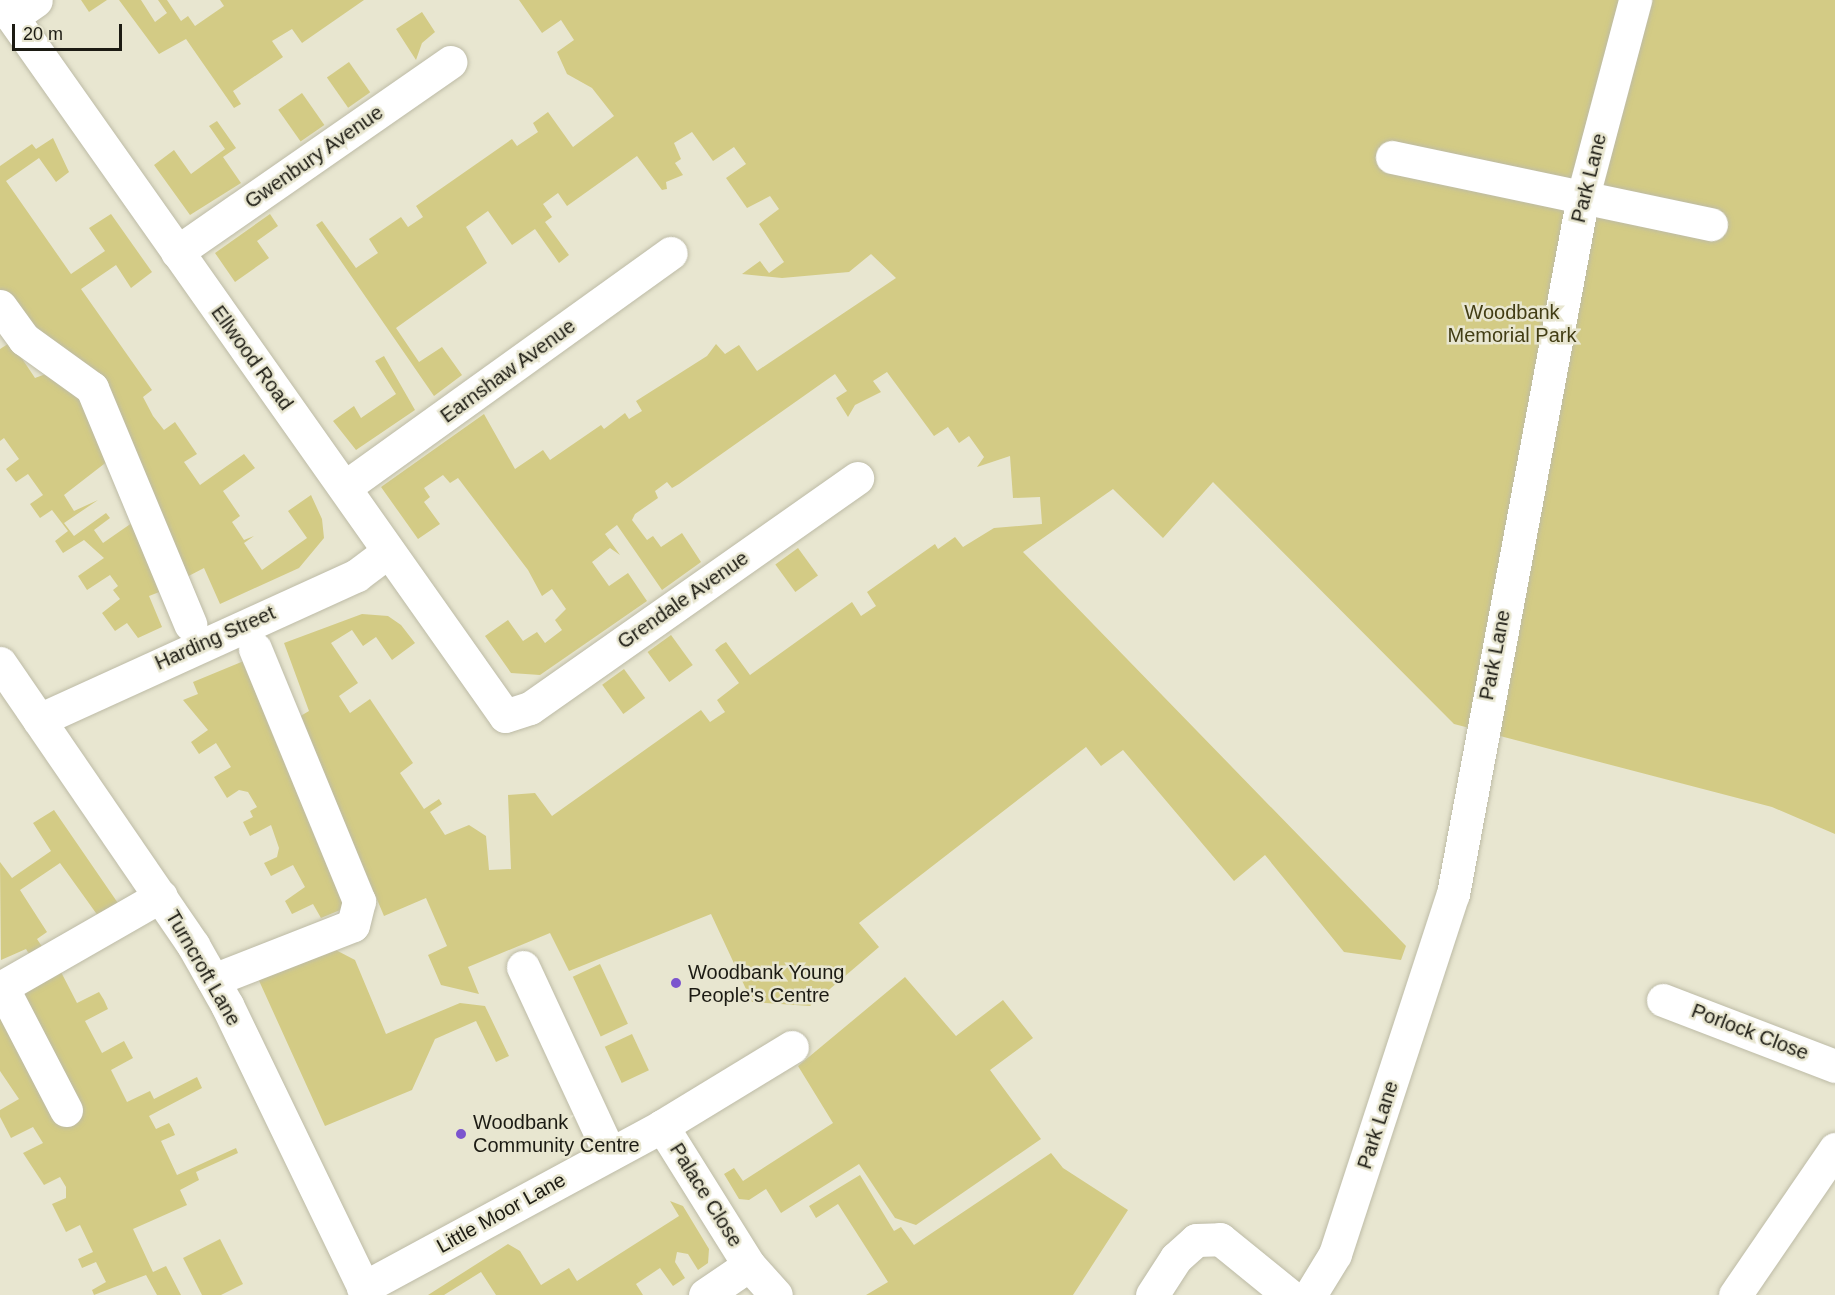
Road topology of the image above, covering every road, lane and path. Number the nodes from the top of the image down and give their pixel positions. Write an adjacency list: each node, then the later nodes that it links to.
1 (1635, 0): 5 (street, Park Lane)
2 (16, 6): 7 (street, Ellwood Road)
3 (450, 62): 7 (street, Gwenbury Avenue)
4 (1392, 157): 5 (street)
5 (1583, 196): 6 (street); 34 (street, Park Lane)
6 (1711, 224)
7 (177, 252): 11 (street, Ellwood Road)
8 (671, 253): 11 (street, Earnshaw Avenue)
9 (0, 306): 13 (street)
10 (857, 478): 16 (street, Grendale Avenue)
11 (345, 487): 12 (street, Ellwood Road)
12 (388, 552): 16 (street, Ellwood Road); 17 (street, Harding Street)
13 (190, 624)
14 (255, 649): 20 (street)
15 (0, 663): 17 (street, Turncroft Lane)
16 (505, 716)
17 (39, 720): 18 (street, Turncroft Lane)
18 (161, 896): 20 (street, Turncroft Lane); 24 (street)
19 (523, 967): 27 (street)
20 (213, 981): 29 (street, Turncroft Lane)
21 (1663, 1000): 23 (street, Porlock Close)
22 (792, 1047): 25 (street, Little Moor Lane)
23 (1835, 1066)
24 (66, 1110)
25 (662, 1126): 27 (street, Little Moor Lane); 28 (street, Palace Close)
26 (1835, 1149): 35 (street)
27 (610, 1154): 29 (street, Little Moor Lane)
28 (749, 1265): 30 (street, Palace Close); 31 (street, Palace Close)
29 (365, 1291)
30 (705, 1295)
31 (776, 1295)
32 (1152, 1295): 33 (street)
33 (1289, 1295)
34 (1310, 1295)
35 (1735, 1295)

